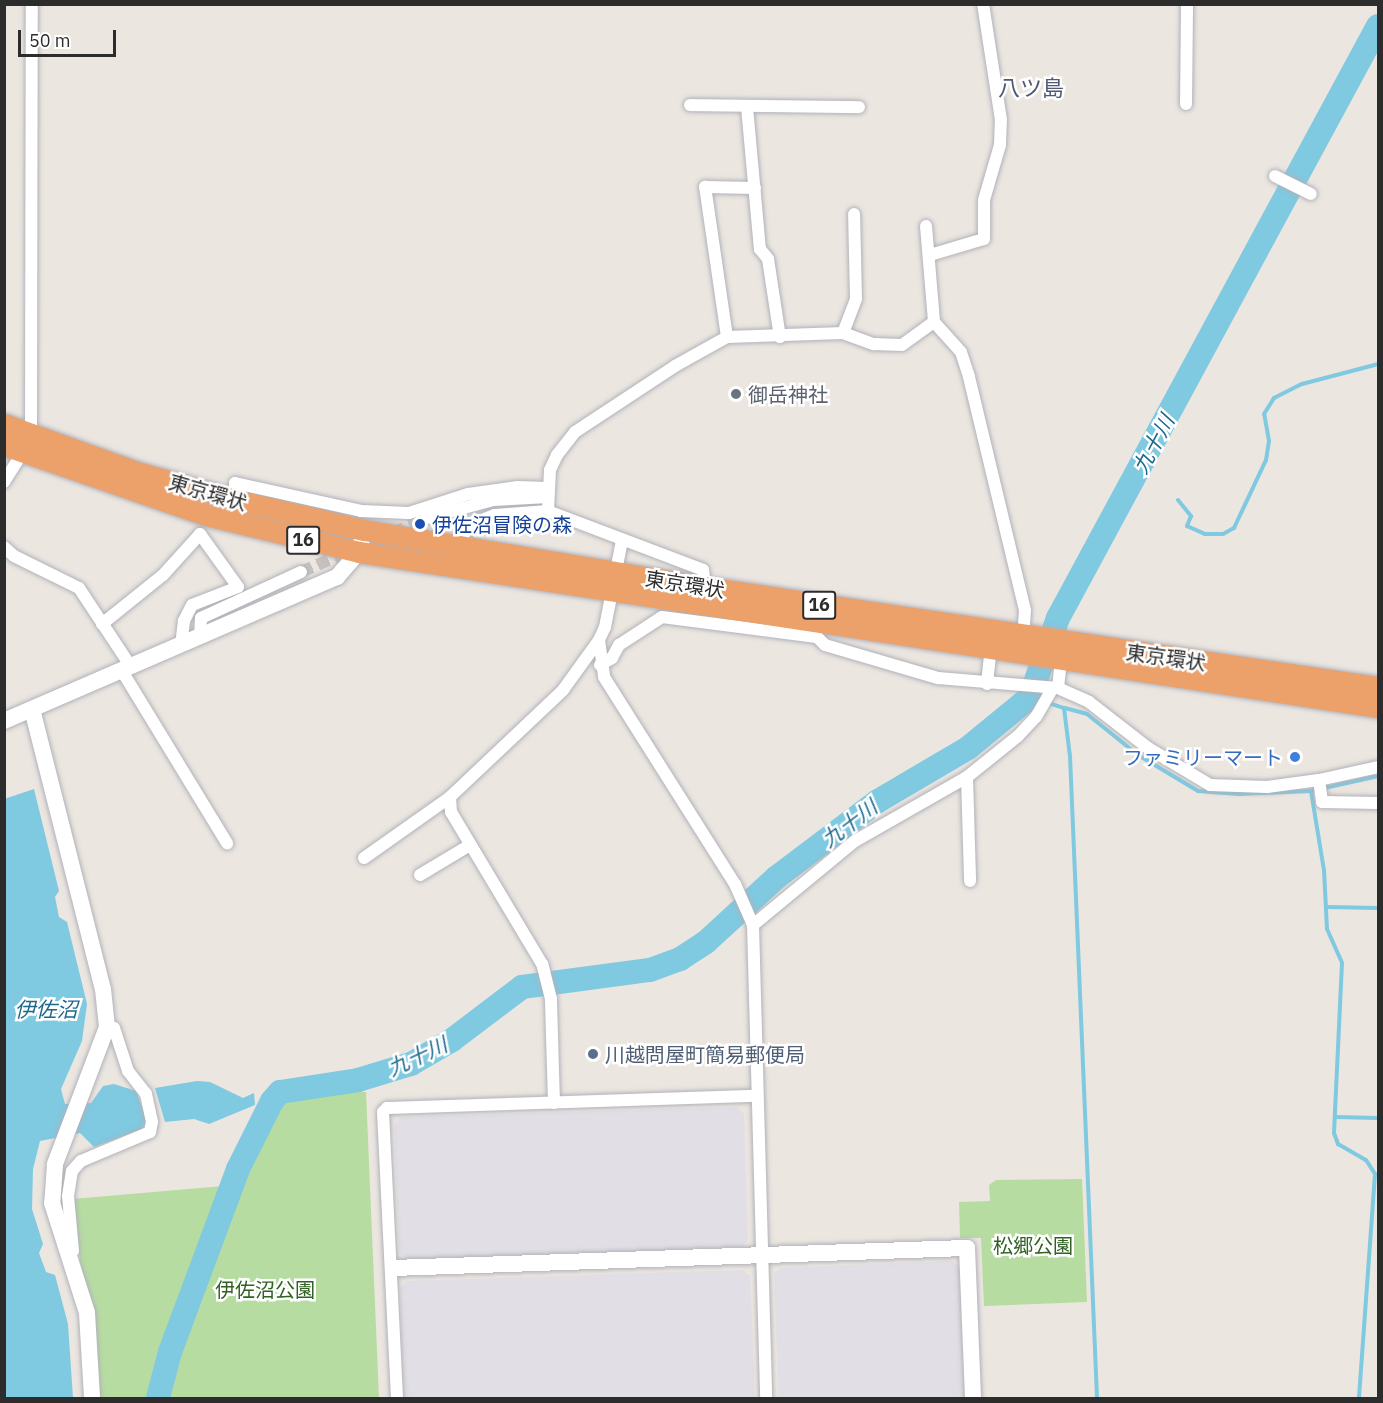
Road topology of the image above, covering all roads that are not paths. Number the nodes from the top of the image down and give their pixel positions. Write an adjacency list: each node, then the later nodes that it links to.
1 (32, 4): 19 (street)
2 (983, 4): 13 (street)
3 (1187, 4): 4 (street)
4 (1186, 104)
5 (690, 105): 6 (street)
6 (747, 107): 7 (street); 9 (street)
7 (859, 107)
8 (1275, 176): 10 (street)
9 (755, 188): 16 (street); 17 (street)
10 (1311, 194)
11 (854, 214): 15 (street)
12 (926, 226): 13 (street)
13 (930, 255): 14 (street)
14 (934, 322): 15 (street); 35 (street)
15 (843, 333): 16 (street)
16 (780, 337): 17 (street)
17 (727, 338): 21 (street)
18 (4, 424): 19 (highway, 東京環状 / 16)
19 (20, 444): 20 (street); 22 (highway, 東京環状 / 16); 29 (highway, 東京環状 / 16)
20 (4, 482)
21 (548, 493): 22 (street); 23 (street); 24 (street)
22 (235, 500): 25 (highway, 東京環状 / 16)
23 (548, 511): 26 (street); 27 (street)
24 (426, 518)
25 (364, 530): 27 (highway, 東京環状 / 16); 29 (street)
26 (622, 540): 31 (street); 32 (street)
27 (460, 546): 31 (highway, 東京環状 / 16)
28 (4, 547): 33 (street)
29 (359, 552): 31 (highway, 東京環状 / 16); 36 (street)
30 (301, 572): 36 (street)
31 (614, 582): 32 (highway, 東京環状 / 16); 34 (highway, 東京環状 / 16); 37 (street)
32 (705, 587): 35 (highway, 東京環状 / 16)
33 (102, 624): 38 (street); 42 (street)
34 (813, 629): 39 (highway, 東京環状 / 16); 41 (street); 43 (street)
35 (1023, 636): 40 (highway, 東京環状 / 16)
36 (200, 637): 38 (street)
37 (599, 640): 41 (street); 52 (street)
38 (181, 645): 42 (street)
39 (991, 648): 40 (highway, 東京環状 / 16); 43 (street)
40 (1062, 651): 44 (highway, 東京環状 / 16); 45 (street); 46 (highway, 東京環状 / 16)
41 (600, 665): 59 (street)
42 (127, 669): 47 (street); 54 (street)
43 (987, 684): 45 (street)
44 (1378, 687)
45 (1055, 688): 50 (street); 51 (street)
46 (1378, 706)
47 (32, 710): 48 (street); 60 (street)
48 (4, 721)
49 (1378, 767): 51 (street)
50 (967, 777): 58 (street); 59 (street)
51 (1319, 780): 53 (street)
52 (450, 797): 55 (street); 56 (street)
53 (1378, 803)
54 (227, 843)
55 (470, 845): 57 (street); 62 (street)
56 (364, 858)
57 (420, 875)
58 (970, 881)
59 (753, 926): 61 (street)
60 (107, 1027): 65 (street); 65 (street)
61 (757, 1096): 62 (street); 63 (street)
62 (554, 1102): 64 (street)
63 (760, 1255): 64 (street); 68 (street); 69 (street)
64 (393, 1268): 67 (street)
65 (79, 1288): 66 (street)
66 (92, 1398)
67 (397, 1398)
68 (766, 1398)
69 (973, 1398)

